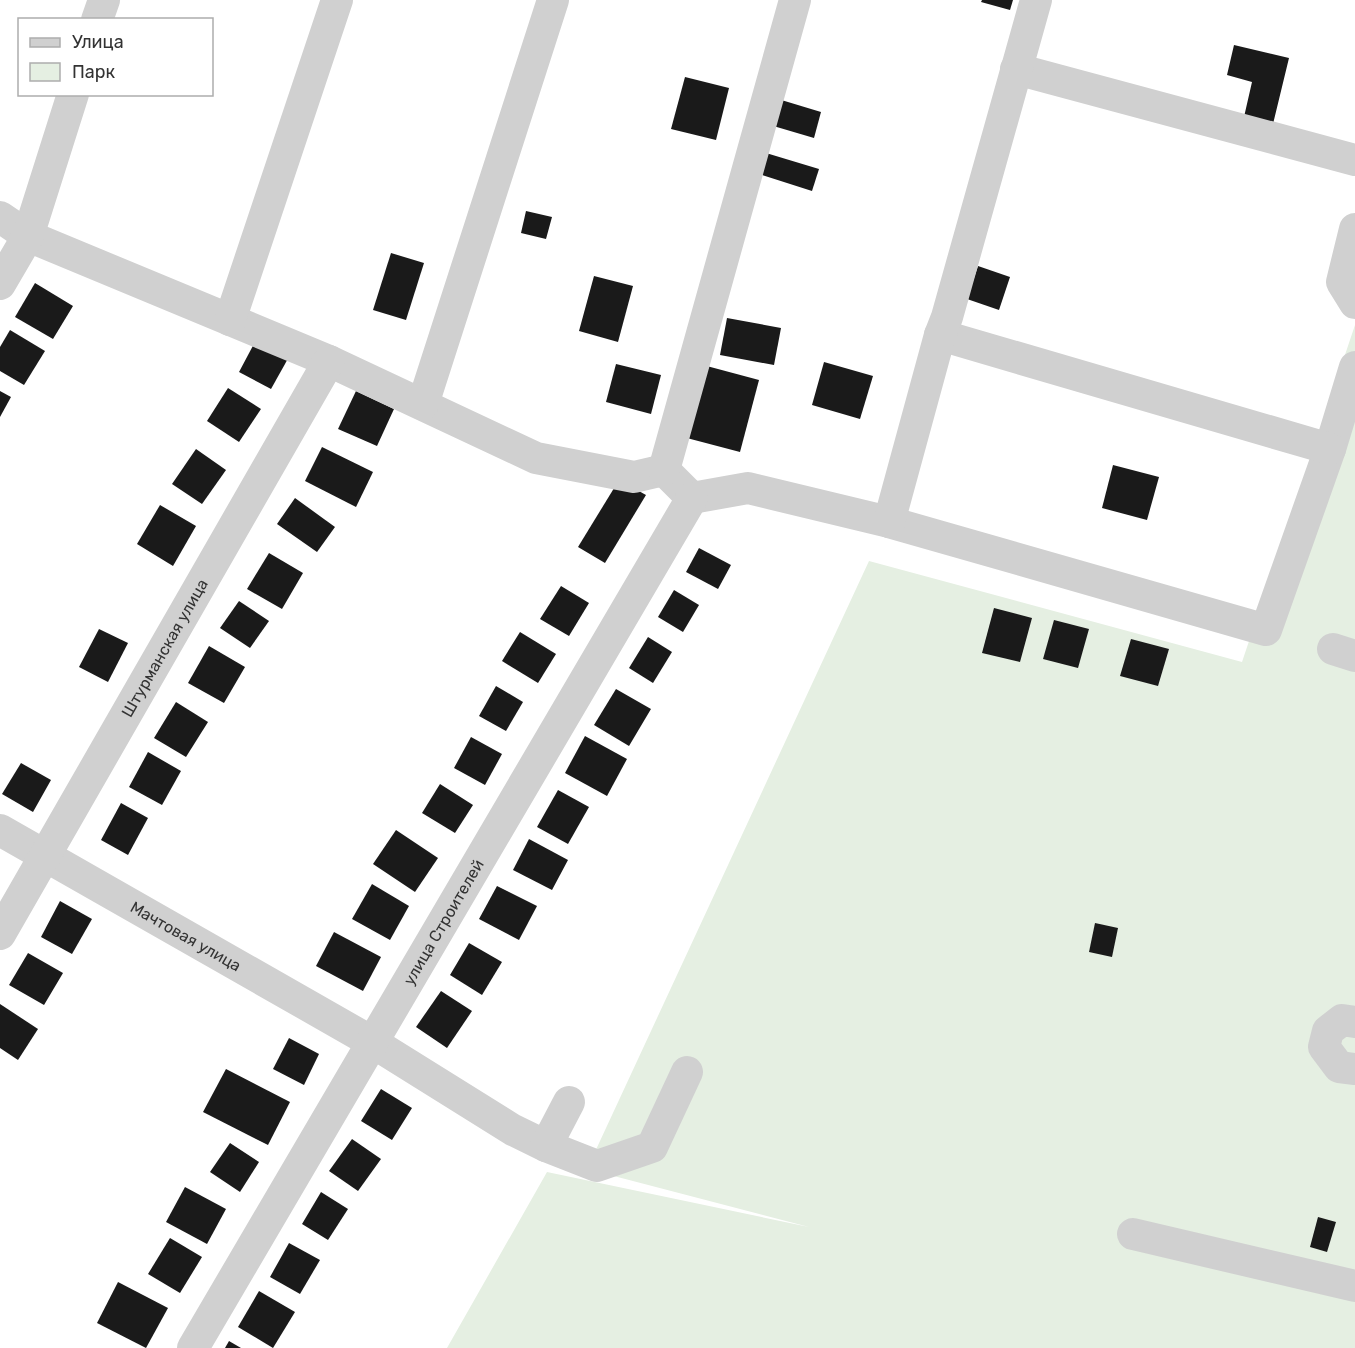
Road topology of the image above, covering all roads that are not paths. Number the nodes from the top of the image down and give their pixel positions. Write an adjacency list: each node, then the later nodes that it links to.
1 (104, 0): 6 (lane)
2 (337, 0): 15 (lane)
3 (553, 0): 19 (lane)
4 (795, 0): 21 (lane)
5 (1036, 0): 7 (lane)
6 (98, 18)
7 (1016, 69): 9 (lane); 16 (lane)
8 (72, 96): 12 (lane)
9 (1355, 160)
10 (0, 217): 12 (lane)
11 (1355, 229): 14 (lane)
12 (28, 236): 13 (lane); 15 (lane)
13 (0, 284)
14 (1355, 303)
15 (230, 320): 17 (lane)
16 (940, 335): 20 (lane); 23 (lane)
17 (329, 361): 19 (lane); 25 (lane, Штурманская улица)
18 (1353, 381): 20 (lane)
19 (423, 404): 21 (lane)
20 (1330, 449): 23 (lane)
21 (664, 470): 22 (lane)
22 (692, 498): 23 (lane); 28 (lane, улица Строителей)
23 (889, 522)
24 (0, 830): 25 (lane, Мачтовая улица)
25 (46, 854): 26 (lane, Штурманская улица); 28 (lane, Мачтовая улица)
26 (0, 934)
27 (1355, 1022): 29 (lane)
28 (372, 1042): 32 (lane, Мачтовая улица); 35 (lane, улица Строителей)
29 (1355, 1070)
30 (687, 1072): 32 (lane, Мачтовая улица)
31 (569, 1102): 32 (lane)
32 (546, 1146)
33 (1133, 1234): 34 (lane)
34 (1355, 1286)
35 (193, 1348)

